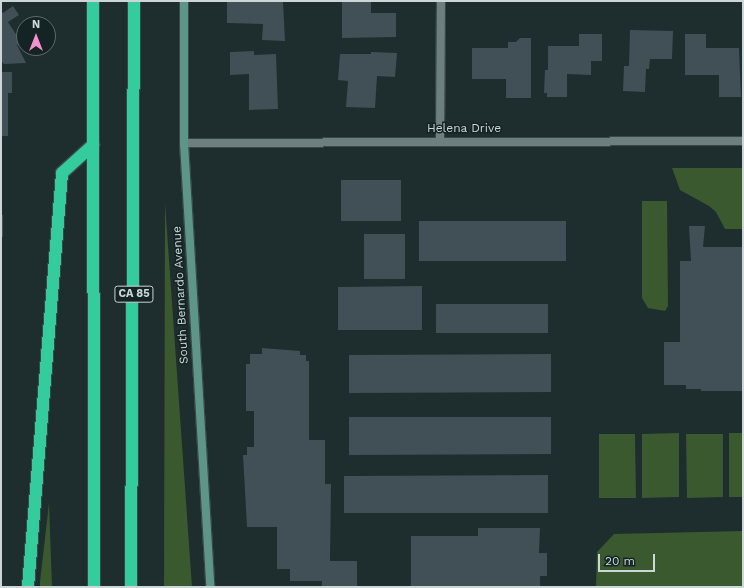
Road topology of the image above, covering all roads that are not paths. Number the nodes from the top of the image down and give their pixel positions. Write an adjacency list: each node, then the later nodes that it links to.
1 (93, 1): 8 (highway)
2 (134, 1): 11 (highway, CA 85)
3 (184, 1): 7 (street, South Bernardo Avenue)
4 (441, 1): 5 (street)
5 (440, 141): 6 (street, Helena Drive); 7 (street, Helena Drive)
6 (743, 141)
7 (184, 143): 12 (street, South Bernardo Avenue)
8 (93, 145): 9 (highway); 10 (highway)
9 (28, 587)
10 (94, 587)
11 (131, 587)
12 (210, 587)

